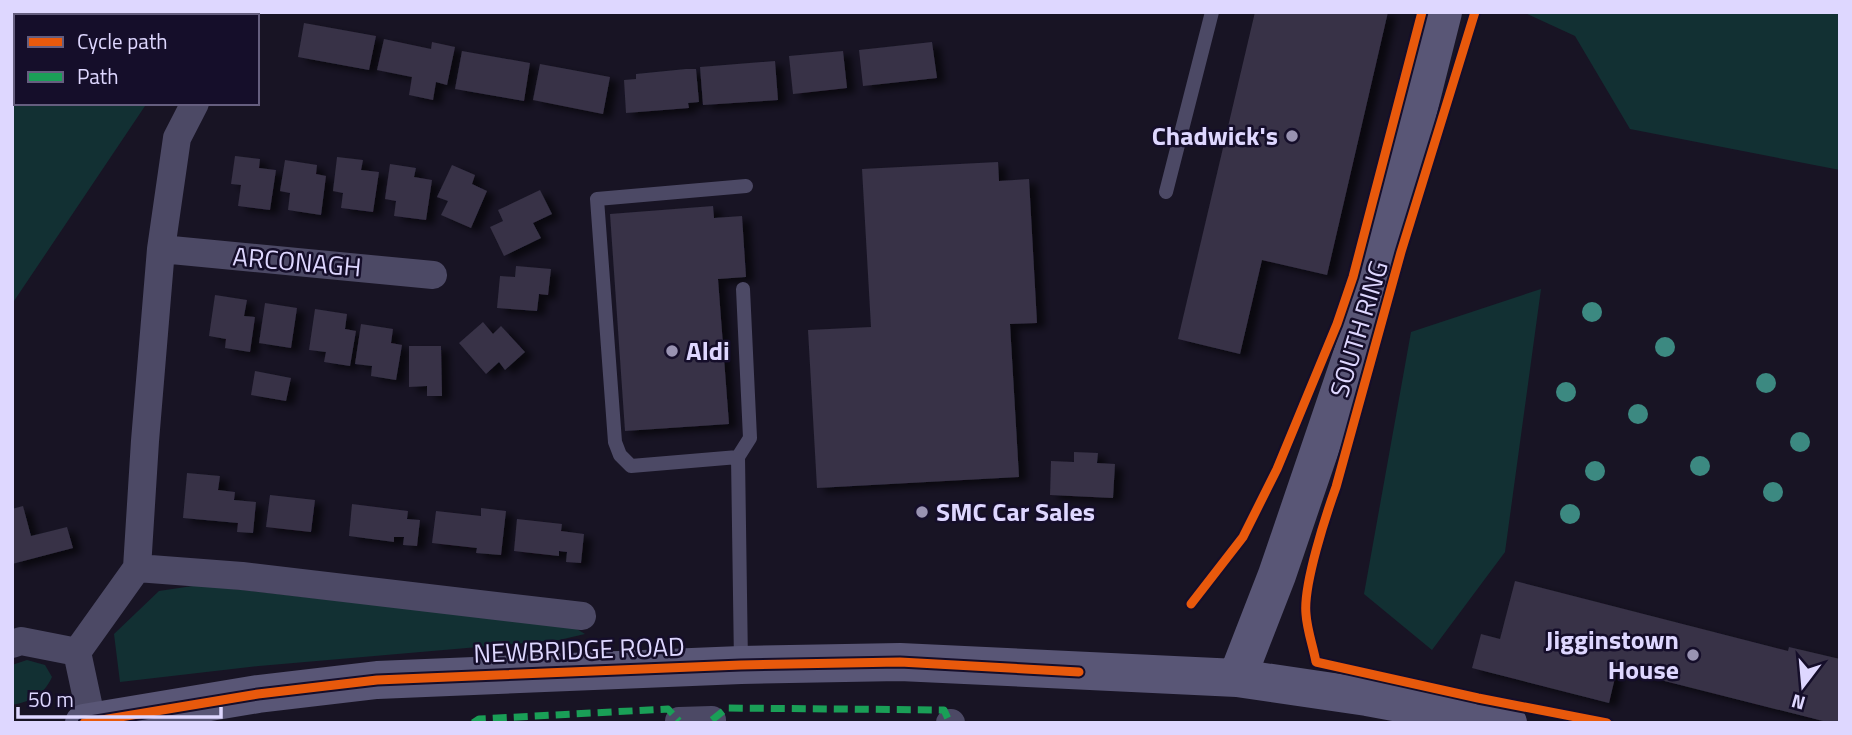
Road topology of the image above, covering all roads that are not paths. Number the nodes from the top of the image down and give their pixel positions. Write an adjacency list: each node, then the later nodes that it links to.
1 (1212, 12): 5 (lane)
2 (1443, 12): 15 (main road, SOUTH RING)
3 (193, 105): 6 (street)
4 (746, 186): 9 (lane)
5 (1166, 192)
6 (161, 249): 7 (street, ARCONAGH); 10 (street)
7 (433, 275)
8 (743, 289): 9 (lane)
9 (738, 457): 14 (lane)
10 (137, 568): 11 (street); 13 (street)
11 (583, 616)
12 (12, 644): 13 (street)
13 (78, 652): 18 (street)
14 (741, 665): 15 (main road, NEWBRIDGE ROAD); 16 (main road, NEWBRIDGE ROAD)
15 (1237, 678): 20 (main road, NEWBRIDGE ROAD)
16 (261, 709): 18 (main road, NEWBRIDGE ROAD)
17 (679, 721): 19 (street)
18 (88, 722)
19 (712, 723)
20 (1508, 723)

